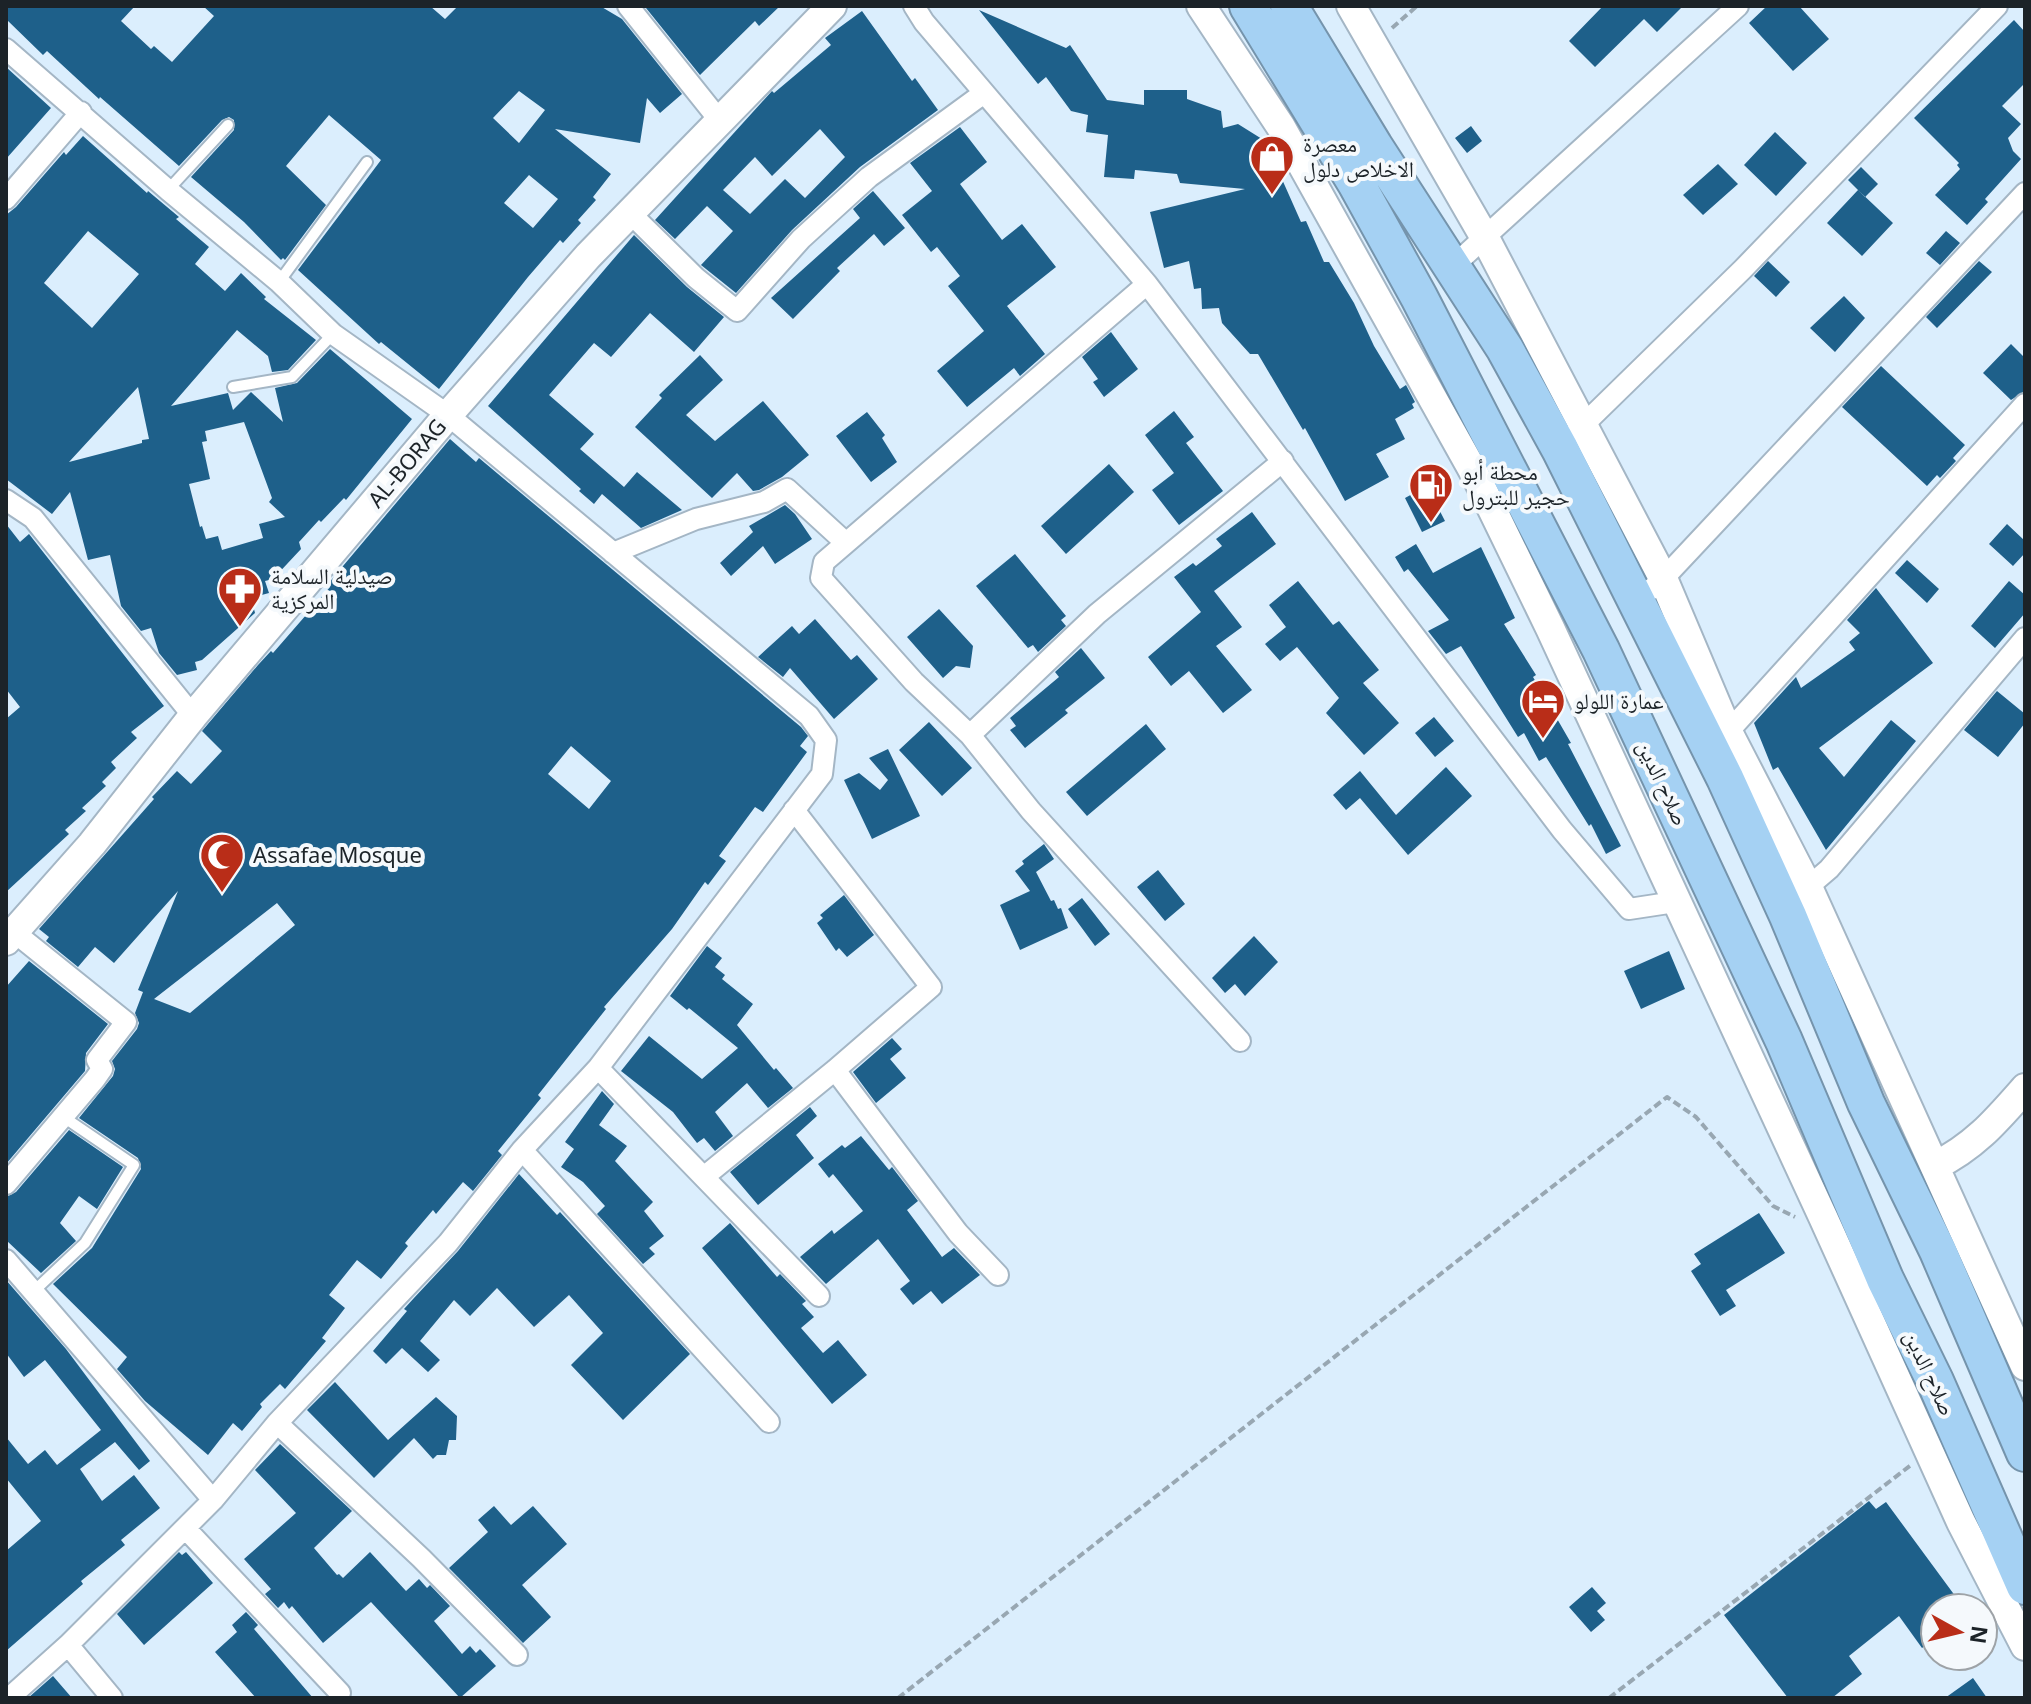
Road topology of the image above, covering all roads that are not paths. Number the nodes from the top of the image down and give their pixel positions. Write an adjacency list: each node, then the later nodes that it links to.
1 (628, 6): 13 (street)
2 (832, 6): 13 (main road, AL-BORAG)
3 (914, 6): 11 (street)
4 (1201, 6): 41 (main road)
5 (1248, 6): 62 (highway, صلاح الدين)
6 (1289, 6): 21 (highway)
7 (1351, 6): 20 (main road)
8 (1738, 6): 20 (street)
9 (1997, 6): 28 (street)
10 (6, 49): 12 (street)
11 (984, 93): 19 (street); 23 (street)
12 (81, 112): 16 (street); 18 (street)
13 (720, 121): 19 (main road, AL-BORAG)
14 (228, 125): 16 (lane)
15 (367, 162): 22 (lane)
16 (168, 190): 22 (street)
17 (2025, 193): 33 (street)
18 (6, 199)
19 (630, 213): 27 (main road, AL-BORAG)
20 (1485, 238): 21 (street); 28 (main road)
21 (1452, 267): 28 (highway)
22 (279, 282): 24 (street)
23 (1147, 284): 29 (street); 31 (street)
24 (333, 334): 25 (lane); 27 (street)
25 (233, 387)
26 (2025, 404): 37 (street)
27 (448, 415): 32 (street); 36 (main road, AL-BORAG)
28 (1572, 436): 33 (main road); 34 (highway)
29 (1283, 461): 38 (street); 41 (street)
30 (6, 500): 36 (street)
31 (846, 543): 32 (street); 38 (street)
32 (613, 553): 39 (street)
33 (1663, 579): 34 (street); 37 (main road)
34 (1636, 602): 59 (highway)
35 (2025, 638): 40 (street)
36 (193, 716): 42 (main road, AL-BORAG)
37 (1728, 732): 40 (main road)
38 (970, 735): 43 (street)
39 (794, 810): 44 (street); 45 (street)
40 (1808, 887): 49 (main road)
41 (1675, 902): 64 (main road)
42 (10, 936): 47 (street)
43 (1240, 1041)
44 (598, 1068): 48 (street); 50 (street)
45 (835, 1070): 50 (street); 53 (street)
46 (2025, 1088): 49 (main road)
47 (62, 1116): 51 (street); 54 (lane)
48 (522, 1150): 57 (street); 58 (street)
49 (1935, 1166): 56 (main road)
50 (705, 1176): 55 (street)
51 (6, 1184)
52 (6, 1260): 54 (street)
53 (998, 1275)
54 (33, 1292): 60 (street)
55 (819, 1296)
56 (2025, 1366)
57 (769, 1422)
58 (277, 1423): 60 (street); 65 (street)
59 (2025, 1453)
60 (213, 1500): 61 (street)
61 (185, 1528): 63 (street); 66 (street)
62 (2025, 1586)
63 (68, 1645): 67 (street); 68 (street)
64 (2025, 1646)
65 (517, 1655)
66 (340, 1693)
67 (9, 1698)
68 (112, 1698)

